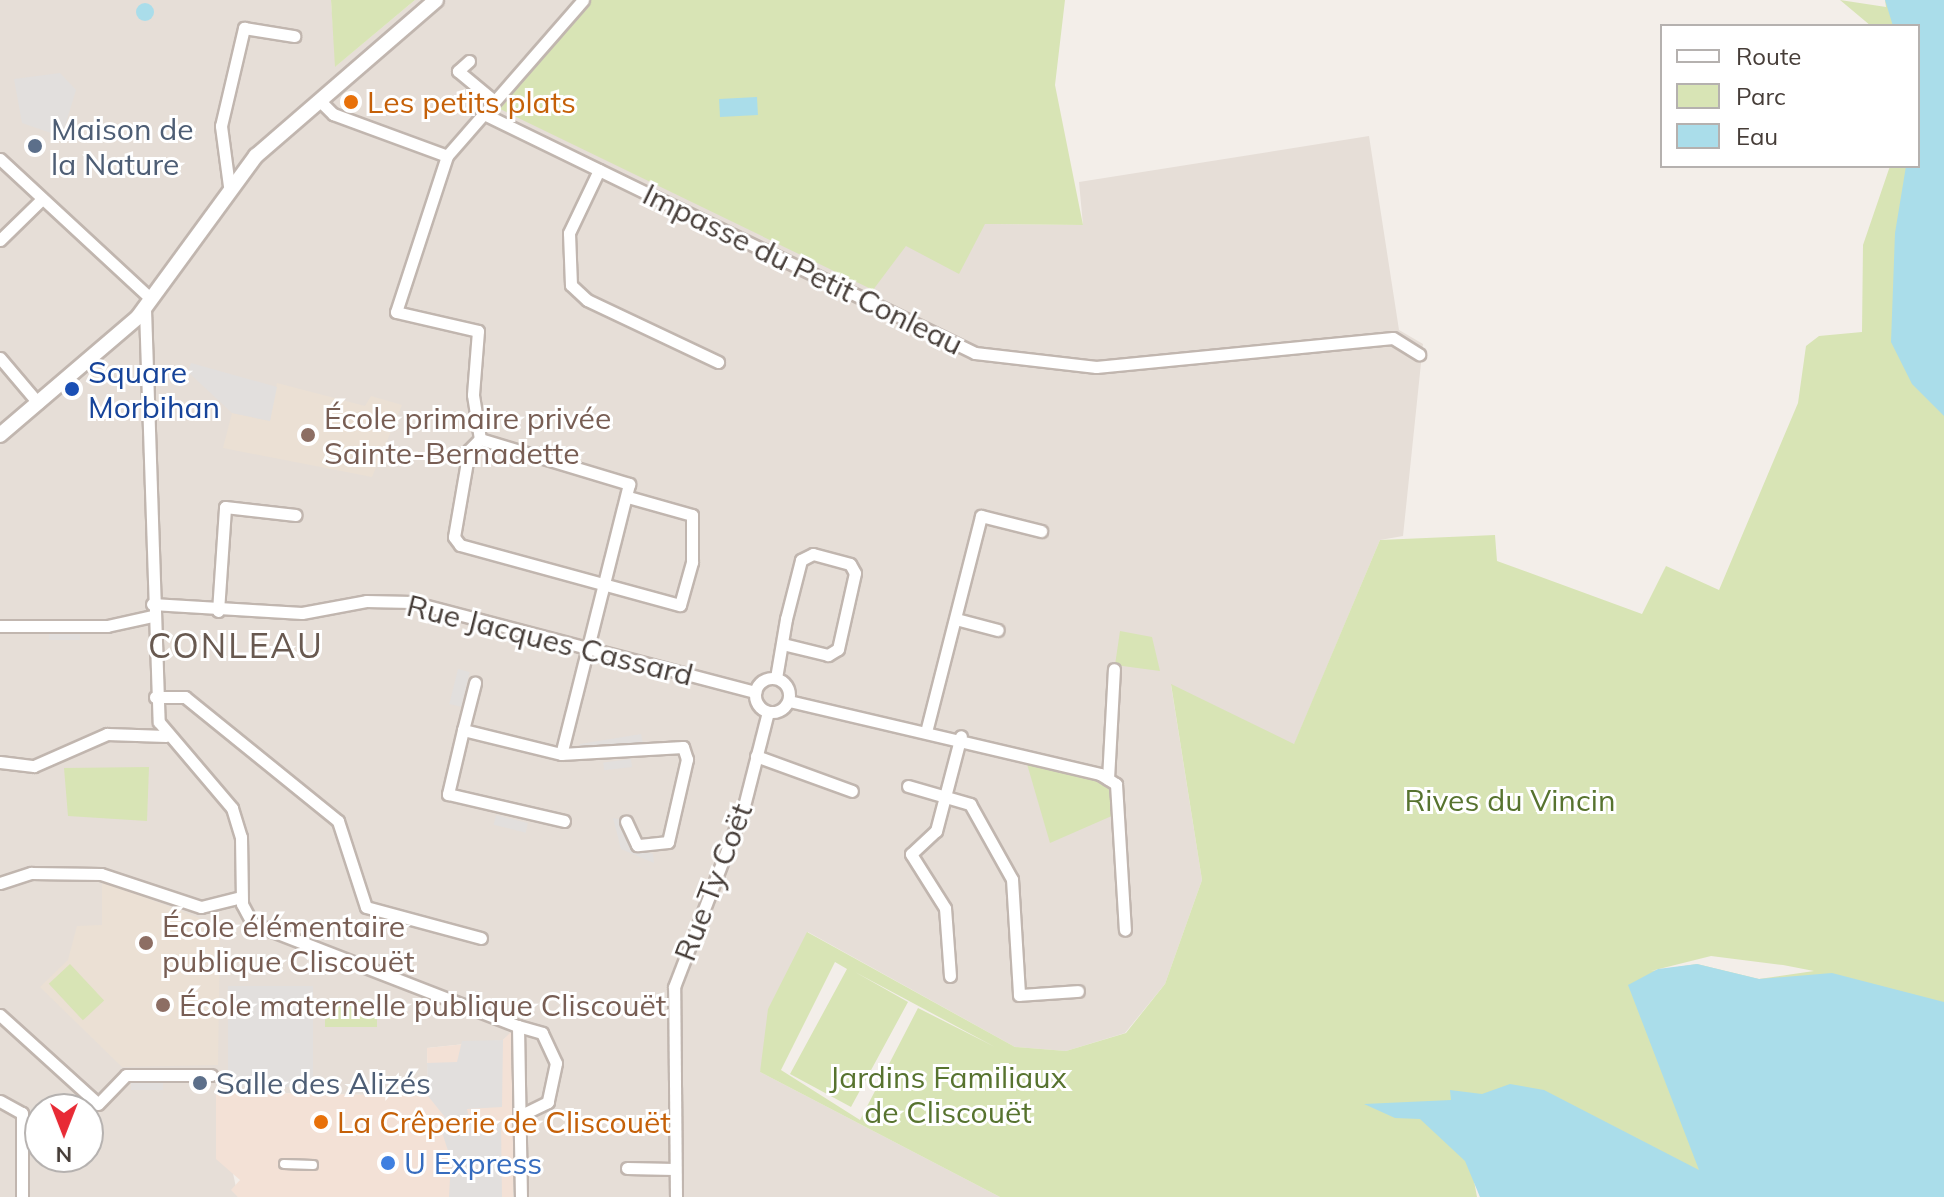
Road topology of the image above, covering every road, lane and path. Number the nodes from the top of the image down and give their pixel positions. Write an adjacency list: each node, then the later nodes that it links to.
1 (436, 0): 5 (street)
2 (583, 0): 6 (street)
3 (294, 36): 11 (street)
4 (469, 61): 6 (street)
5 (319, 100): 8 (street); 11 (street)
6 (494, 101): 7 (street)
7 (484, 114): 8 (street); 10 (street, Impasse du Petit Conleau)
8 (447, 156): 20 (street)
9 (0, 159): 12 (street)
10 (599, 170): 15 (street, Impasse du Petit Conleau); 17 (street)
11 (229, 186): 14 (street)
12 (40, 201): 13 (street); 14 (street)
13 (0, 240)
14 (148, 304): 18 (street); 25 (street)
15 (1419, 354)
16 (0, 358): 18 (street)
17 (718, 362)
18 (38, 403): 19 (street)
19 (0, 435)
20 (480, 439): 21 (street); 24 (street)
21 (628, 497): 24 (street); 24 (street)
22 (296, 515): 26 (street)
23 (1041, 531): 27 (street)
24 (602, 588): 31 (street)
25 (153, 610): 26 (street, Rue Jacques Cassard); 28 (street, Rue Jacques Cassard); 36 (street)
26 (218, 611): 31 (street, Rue Jacques Cassard)
27 (956, 619): 29 (street); 39 (street)
28 (0, 626)
29 (998, 630)
30 (783, 644): 30 (street); 33 (street)
31 (588, 648): 35 (street, Rue Jacques Cassard); 43 (street)
32 (1114, 669): 46 (street)
33 (776, 678): 35 (street); 37 (street)
34 (475, 683): 40 (street)
35 (755, 692): 38 (street)
36 (155, 697): 41 (street); 55 (street)
37 (789, 701): 38 (street); 39 (street)
38 (768, 712): 44 (street, Rue Ty Coët)
39 (927, 728): 42 (street)
40 (463, 730): 43 (street); 50 (street)
41 (166, 736): 45 (street); 53 (street)
42 (961, 736): 46 (street); 49 (street)
43 (561, 754): 51 (street)
44 (756, 756): 48 (street); 66 (street, Rue Ty Coët)
45 (0, 762)
46 (1108, 779): 54 (street)
47 (908, 786): 49 (street)
48 (852, 791)
49 (946, 796): 56 (street); 57 (street)
50 (564, 821)
51 (626, 821)
52 (0, 883): 53 (street)
53 (241, 897): 59 (street)
54 (1125, 930)
55 (481, 938)
56 (950, 976)
57 (1078, 991)
58 (0, 1015): 60 (street)
59 (518, 1026): 62 (street); 62 (street)
60 (211, 1075)
61 (0, 1101): 67 (street)
62 (521, 1115): 68 (street)
63 (284, 1164): 64 (street)
64 (313, 1165)
65 (627, 1168): 66 (street)
66 (674, 1169): 69 (street, Rue Ty Coët)
67 (22, 1197)
68 (521, 1197)
69 (676, 1197)

